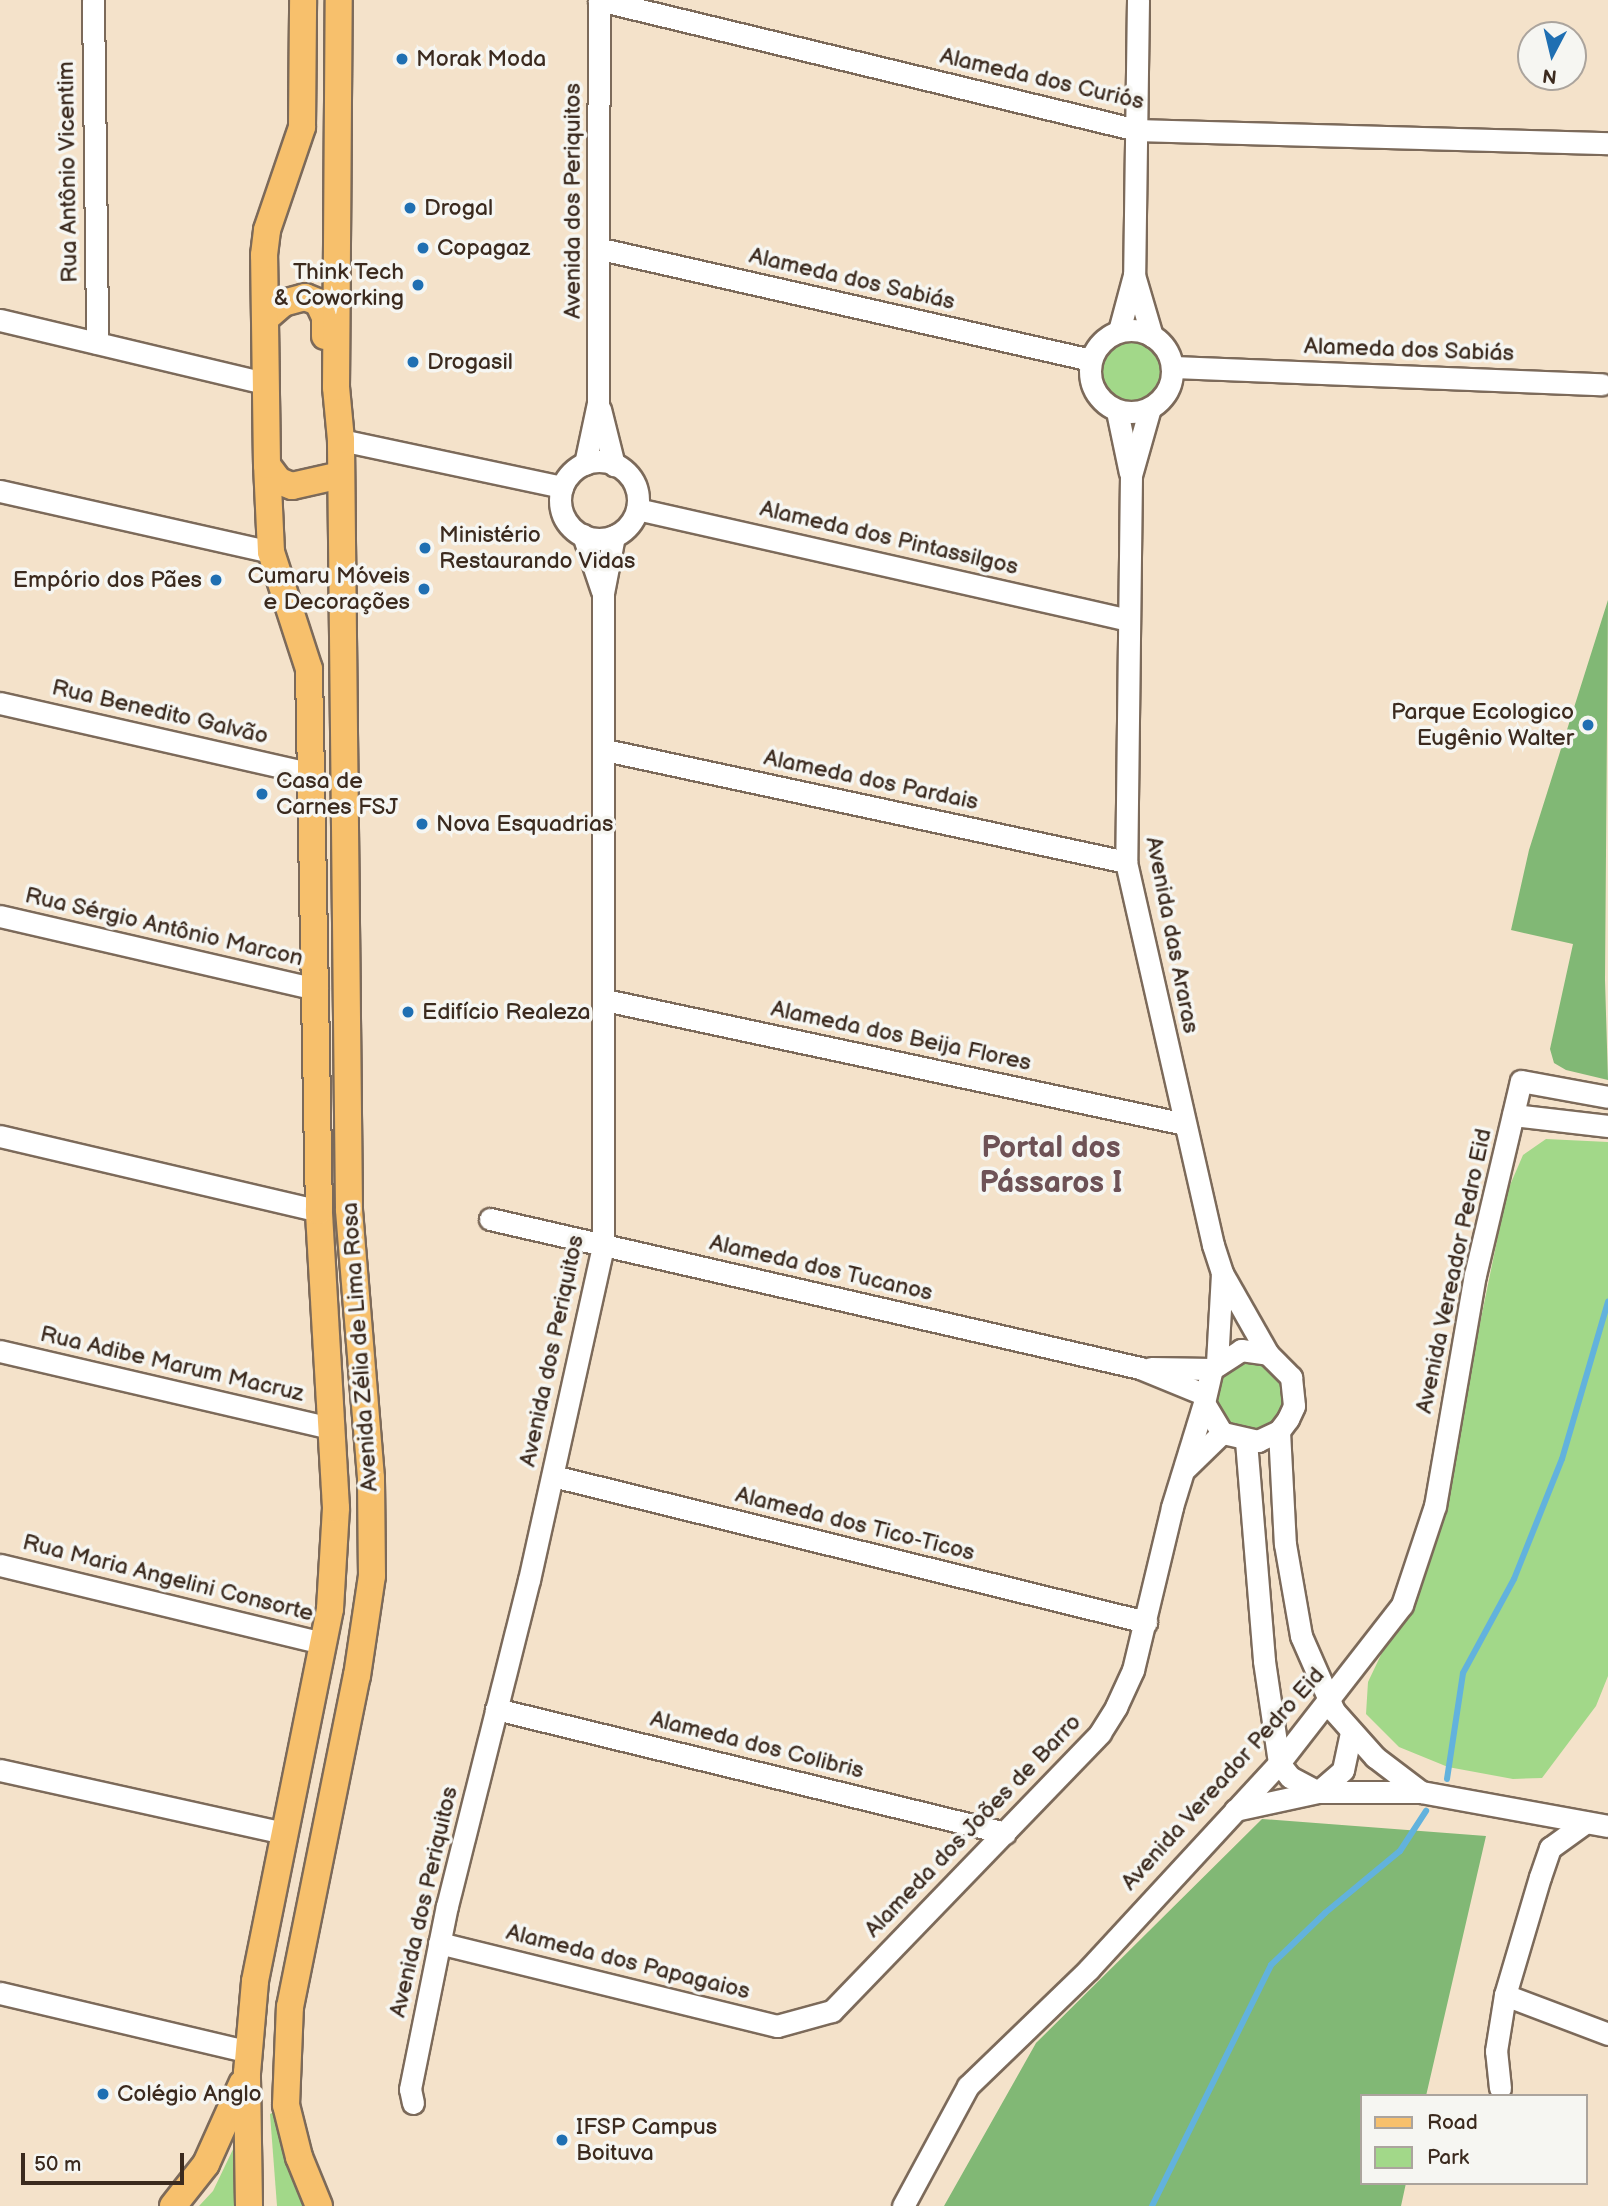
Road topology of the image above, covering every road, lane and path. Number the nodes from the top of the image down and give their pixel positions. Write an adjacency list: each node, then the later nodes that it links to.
1 (93, 0): 14 (street, Rua Antônio Vicentim)
2 (303, 0): 10 (main road, Avenida Zélia de Lima Rosa)
3 (339, 0): 19 (main road, Avenida Zélia de Lima Rosa)
4 (599, 0): 6 (street, Alameda dos Curiós); 8 (street, Avenida dos Periquitos)
5 (1138, 0): 6 (street)
6 (1138, 130): 7 (street, Alameda dos Curiós); 9 (street)
7 (1608, 143)
8 (601, 249): 15 (street, Alameda dos Sabiás); 20 (street, Avenida dos Periquitos)
9 (1134, 275): 12 (street); 13 (street)
10 (266, 318): 17 (main road, Avenida Zélia de Lima Rosa); 19 (main road, Avenida Zélia de Lima Rosa)
11 (0, 320): 14 (street)
12 (1119, 331): 13 (street); 15 (street)
13 (1152, 335): 16 (street)
14 (97, 343): 17 (street)
15 (1091, 360): 22 (street)
16 (1172, 367): 18 (street, Alameda dos Sabiás); 21 (street)
17 (265, 383): 26 (main road, Avenida Zélia de Lima Rosa)
18 (1602, 384)
19 (336, 387): 23 (main road, Avenida Zélia de Lima Rosa)
20 (598, 403): 24 (street); 25 (street)
21 (1150, 408): 22 (street); 28 (street)
22 (1117, 411): 28 (street)
23 (341, 440): 27 (main road, Avenida Zélia de Lima Rosa); 29 (street)
24 (585, 464): 25 (street); 29 (street)
25 (614, 464): 31 (street)
26 (267, 465): 27 (main road); 34 (main road, Avenida Zélia de Lima Rosa)
27 (341, 475): 91 (main road, Avenida Zélia de Lima Rosa)
28 (1131, 475): 36 (street, Avenida das Araras)
29 (562, 487): 32 (street)
30 (0, 491): 34 (street)
31 (637, 509): 33 (street); 36 (street, Alameda dos Pintassilgos)
32 (583, 536): 33 (street); 35 (street)
33 (614, 536): 35 (street)
34 (271, 552): 39 (main road, Avenida Zélia de Lima Rosa)
35 (603, 593): 38 (street, Avenida dos Periquitos)
36 (1129, 620): 40 (street, Avenida das Araras)
37 (0, 703): 39 (street, Rua Benedito Galvão)
38 (605, 750): 40 (street, Alameda dos Pardais); 43 (street, Avenida dos Periquitos)
39 (309, 774): 42 (main road, Avenida Zélia de Lima Rosa)
40 (1126, 862): 46 (street, Avenida das Araras)
41 (0, 916): 42 (street, Rua Sérgio Antônio Marcon)
42 (317, 989): 49 (main road, Avenida Zélia de Lima Rosa)
43 (605, 1000): 46 (street, Alameda dos Beija Flores); 51 (street, Avenida dos Periquitos)
44 (1608, 1097): 45 (street, Avenida Vereador Pedro Eid)
45 (1513, 1115): 47 (street); 69 (street, Avenida Vereador Pedro Eid)
46 (1185, 1124): 52 (street, Avenida das Araras)
47 (1608, 1126)
48 (0, 1136): 49 (street)
49 (319, 1211): 58 (main road, Avenida Zélia de Lima Rosa)
50 (490, 1219): 51 (street, Alameda dos Tucanos)
51 (603, 1245): 56 (street, Alameda dos Tucanos); 63 (street, Avenida dos Periquitos)
52 (1222, 1273): 54 (street, Avenida das Araras); 55 (street, Avenida das Araras)
53 (0, 1351): 58 (street, Rua Adibe Marum Macruz)
54 (1268, 1354): 55 (street); 59 (street)
55 (1214, 1366): 56 (street); 57 (street)
56 (1140, 1368): 57 (street)
57 (1204, 1399): 60 (street); 62 (street, Alameda dos Joões de Barro)
58 (332, 1428): 68 (main road, Avenida Zélia de Lima Rosa)
59 (1279, 1431): 61 (street); 65 (street)
60 (1222, 1433): 61 (street); 62 (street)
61 (1246, 1441): 66 (street)
62 (1182, 1472): 67 (street, Alameda dos Joões de Barro)
63 (553, 1476): 67 (street, Alameda dos Tico-Ticos); 70 (street, Avenida dos Periquitos)
64 (0, 1565): 68 (street, Rua Maria Angelini Consorte)
65 (1290, 1571): 66 (street); 69 (street)
66 (1256, 1575): 72 (street)
67 (1146, 1622): 80 (street, Alameda dos Joões de Barro)
68 (323, 1643): 79 (main road, Avenida Zélia de Lima Rosa)
69 (1330, 1702): 71 (street); 72 (street, Avenida Vereador Pedro Eid)
70 (496, 1709): 80 (street, Alameda dos Colibris); 81 (street, Avenida dos Periquitos)
71 (1351, 1732): 74 (street); 75 (street)
72 (1279, 1763): 74 (street); 76 (street, Avenida Vereador Pedro Eid)
73 (0, 1770): 79 (street)
74 (1318, 1791): 75 (street); 76 (street)
75 (1421, 1792): 77 (street)
76 (1235, 1810): 92 (street, Avenida Vereador Pedro Eid)
77 (1586, 1822): 78 (street); 83 (street)
78 (1608, 1826)
79 (285, 1833): 86 (main road, Avenida Zélia de Lima Rosa)
80 (1005, 1833): 84 (street, Alameda dos Joões de Barro)
81 (439, 1942): 84 (street, Alameda dos Papagaios); 88 (street, Avenida dos Periquitos)
82 (0, 1993): 86 (street)
83 (1505, 1995): 85 (street); 87 (street)
84 (804, 2021)
85 (1608, 2034)
86 (248, 2062): 89 (main road, Avenida Zélia de Lima Rosa); 90 (main road, Avenida Zélia de Lima Rosa)
87 (1500, 2088)
88 (413, 2103)
89 (173, 2206)
90 (249, 2206)
91 (319, 2206)
92 (903, 2206)

